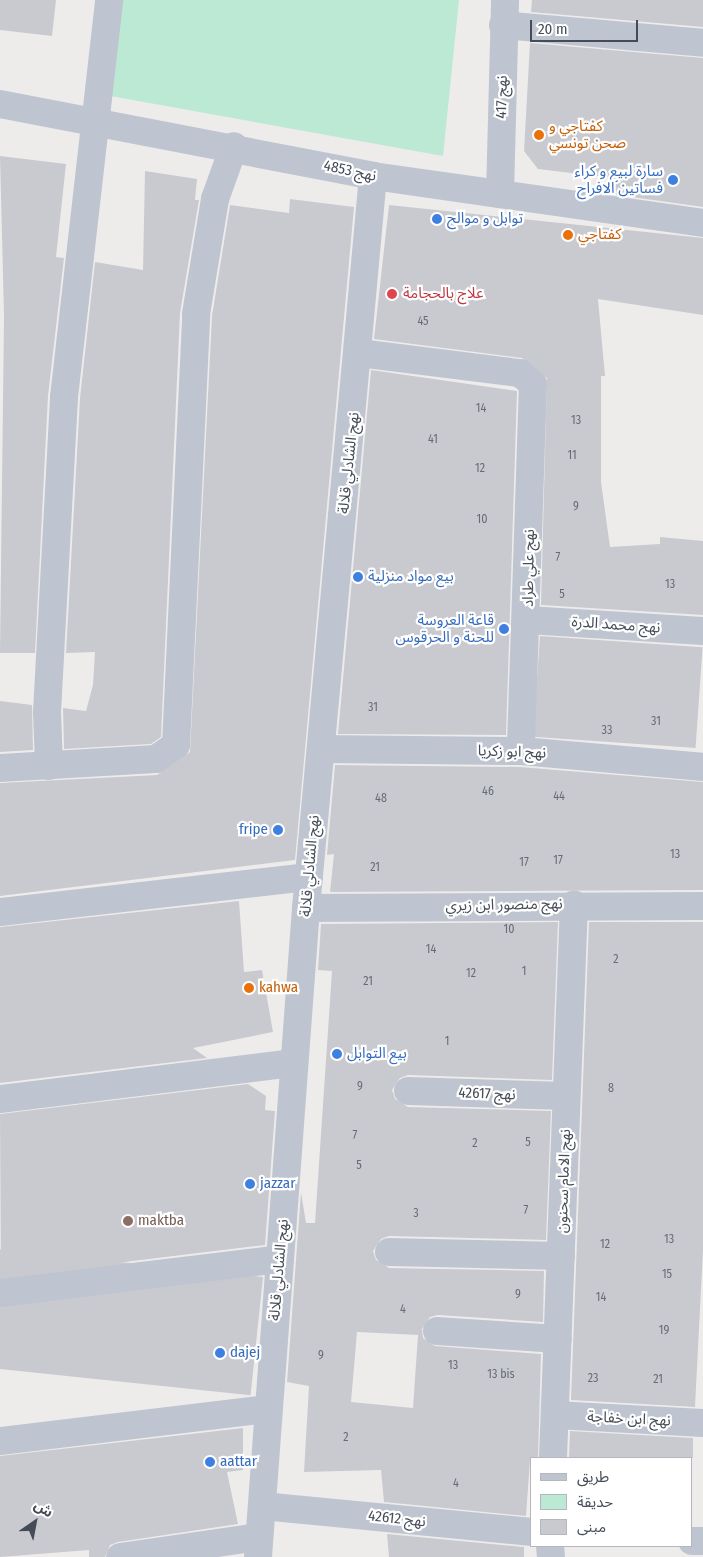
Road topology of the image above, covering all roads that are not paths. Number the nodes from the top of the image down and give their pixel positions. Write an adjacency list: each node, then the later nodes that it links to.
1 (108, 0): 5 (street)
2 (504, 12): 3 (street); 8 (street, نهج 417)
3 (703, 43)
4 (0, 104): 5 (street, نهج 4853)
5 (97, 124): 6 (street, نهج 4853); 15 (street)
6 (234, 146): 7 (street, نهج 4853); 15 (street)
7 (373, 176): 8 (street, نهج 4853); 10 (street, نهج الشادلي قلالة)
8 (500, 194): 9 (street, نهج 4853)
9 (703, 223)
10 (360, 353): 11 (street, نهج علي طراد); 13 (street, نهج الشادلي قلالة)
11 (528, 620): 12 (street, نهج محمد الدرة); 14 (street, نهج علي طراد)
12 (703, 631)
13 (321, 749): 14 (street, نهج ابو زكريا); 18 (street, نهج الشادلي قلالة)
14 (521, 751): 16 (street, نهج ابو زكريا)
15 (49, 766): 17 (street)
16 (703, 767)
17 (0, 768)
18 (309, 877): 21 (street, نهج الشادلي قلالة); 22 (street)
19 (574, 904): 20 (street, نهج منصور ابن زيري); 21 (street, نهج منصور ابن زيري); 25 (street, نهج الامام سحنون)
20 (703, 906)
21 (306, 908): 23 (street, نهج الشادلي قلالة)
22 (0, 912)
23 (294, 1063): 26 (street); 29 (street, نهج الشادلي قلالة)
24 (408, 1091): 25 (street, نهج 42617)
25 (566, 1096): 28 (street, نهج الامام سحنون)
26 (0, 1099)
27 (389, 1252): 28 (street)
28 (561, 1256): 32 (street, نهج الامام سحنون)
29 (280, 1259): 30 (street); 33 (street, نهج الشادلي قلالة)
30 (0, 1293)
31 (437, 1332): 32 (street)
32 (558, 1339): 34 (street, نهج الامام سحنون)
33 (268, 1409): 36 (street); 38 (street, نهج الشادلي قلالة)
34 (555, 1415): 35 (street, نهج ابن خفاجة); 37 (street, نهج الامام سحنون)
35 (703, 1423)
36 (0, 1441)
37 (553, 1457)
38 (262, 1506): 39 (street, نهج 42612); 40 (street, نهج الشادلي قلالة)
39 (530, 1532)
40 (258, 1547): 41 (street)
41 (120, 1557)

